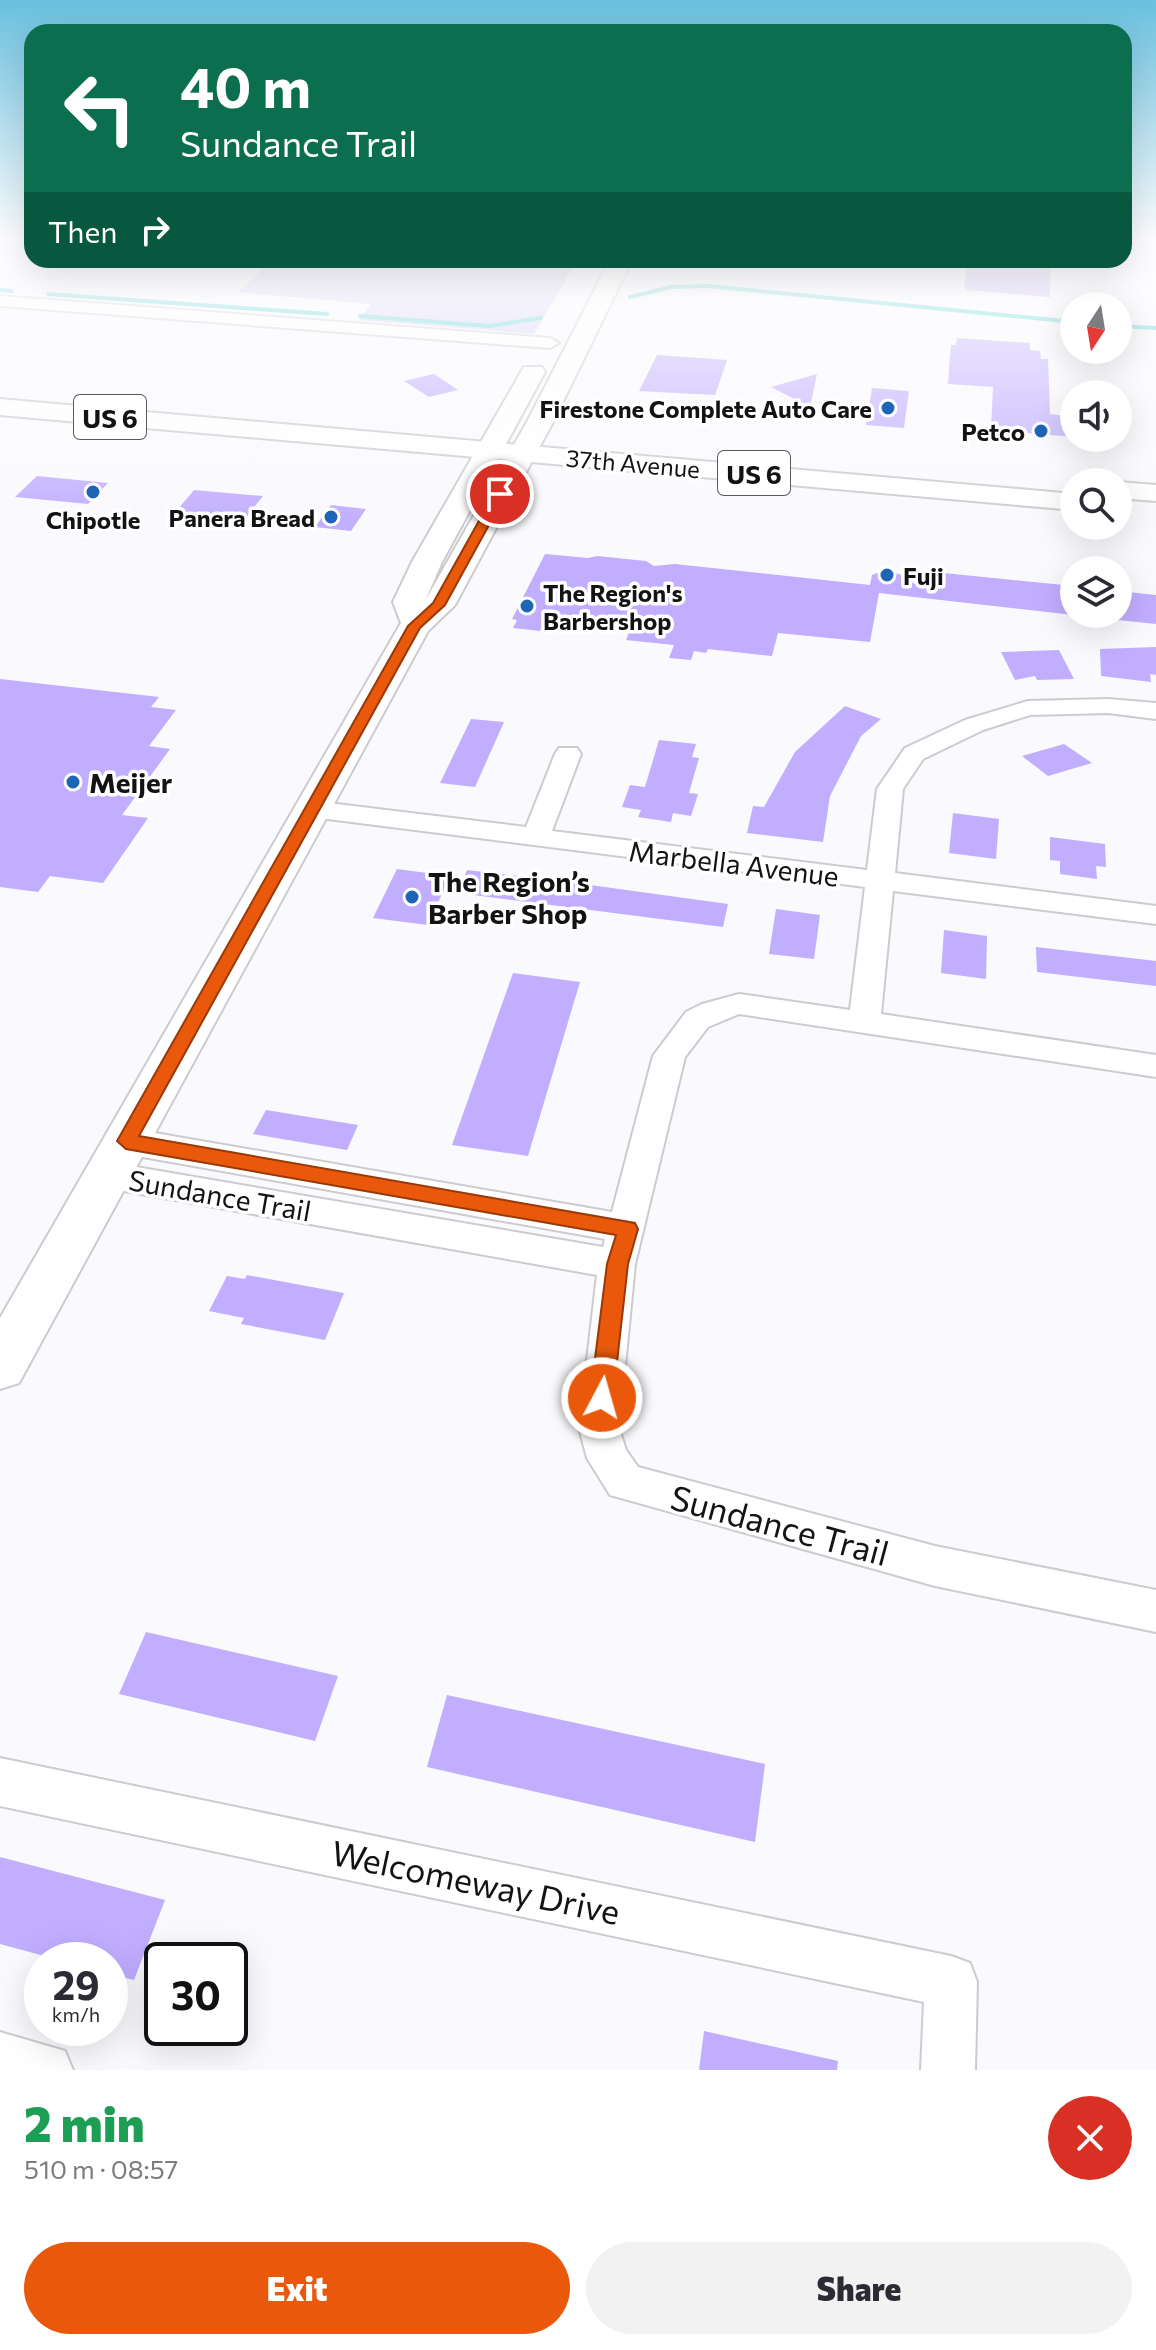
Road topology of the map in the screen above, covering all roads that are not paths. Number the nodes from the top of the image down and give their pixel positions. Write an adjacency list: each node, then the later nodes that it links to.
1 (554, 336): 5 (main road)
2 (582, 337): 6 (main road)
3 (0, 392): 5 (main road, 37th Avenue / US 6)
4 (0, 407): 5 (main road, 37th Avenue / US 6)
5 (494, 441): 6 (main road, 37th Avenue / US 6); 13 (main road)
6 (528, 444): 7 (main road, 37th Avenue / US 6); 10 (main road, 37th Avenue / US 6); 13 (main road)
7 (1060, 485)
8 (1132, 491): 9 (main road)
9 (1156, 493)
10 (1060, 501)
11 (1132, 507): 12 (main road)
12 (1156, 509)
13 (415, 626): 16 (main road)
14 (1156, 711): 18 (street)
15 (568, 754): 17 (street)
16 (312, 809): 17 (street, Marbella Avenue); 22 (main road)
17 (535, 839): 18 (street, Marbella Avenue)
18 (879, 880): 19 (street, Marbella Avenue); 20 (street)
19 (1156, 915)
20 (864, 1022): 21 (street, Sundance Trail); 23 (street, Sundance Trail)
21 (1156, 1066)
22 (117, 1158): 23 (street, Sundance Trail); 24 (main road)
23 (622, 1246): 25 (street, Sundance Trail)
24 (0, 1367)
25 (1156, 1611)
26 (0, 1782): 29 (street, Welcomeway Drive)
27 (0, 2059): 28 (street)
28 (46, 2070)
29 (948, 2070)

